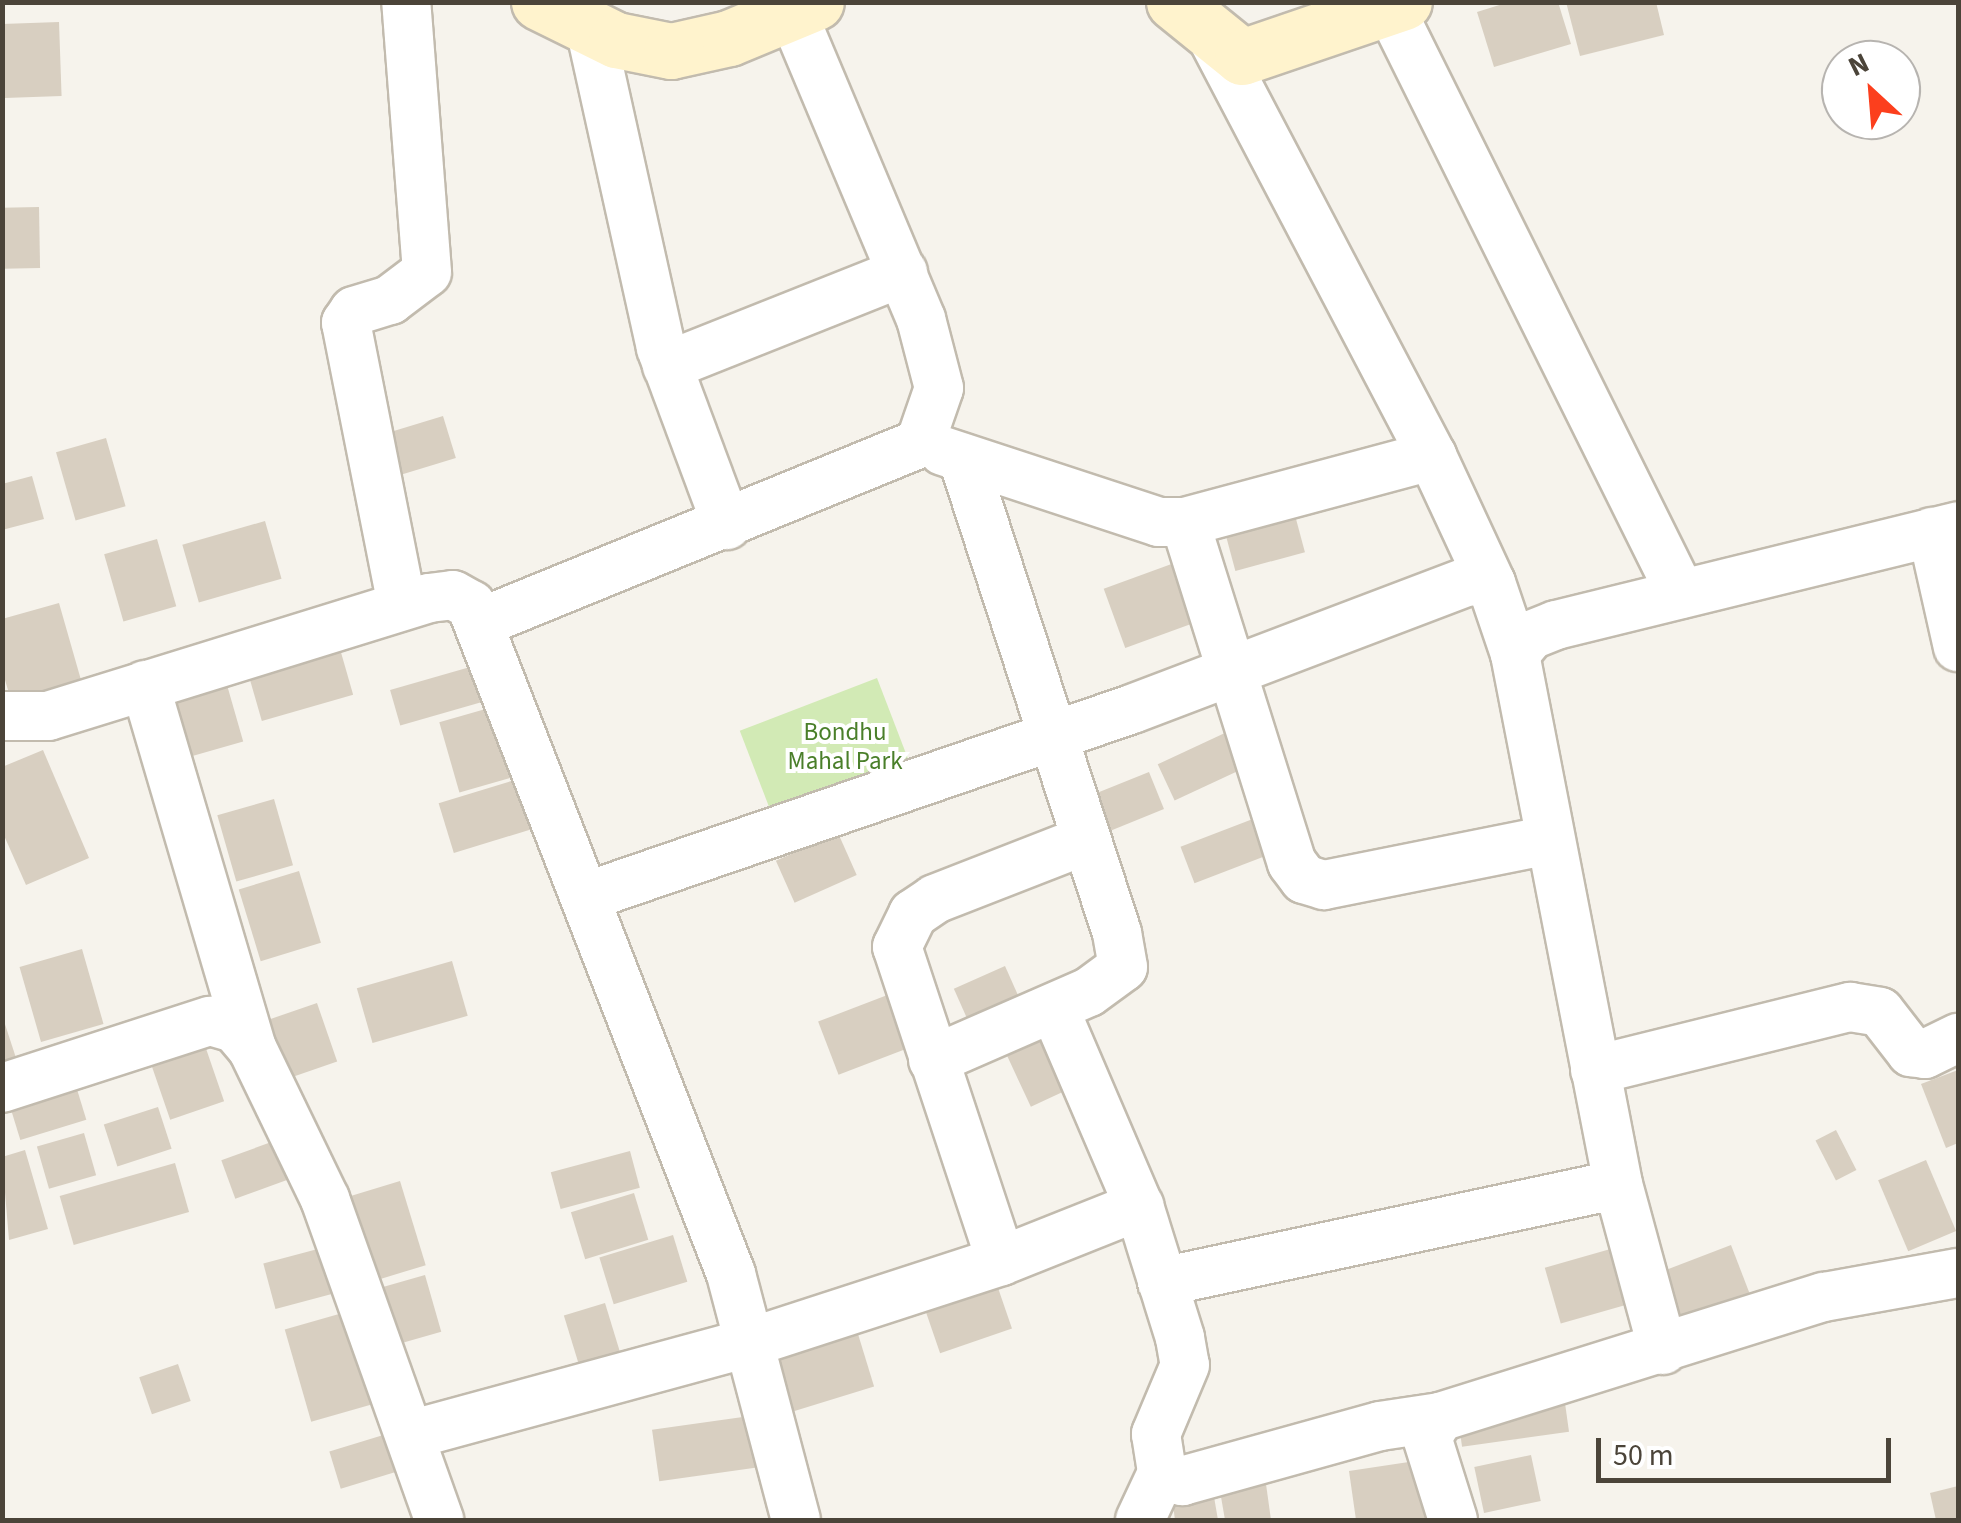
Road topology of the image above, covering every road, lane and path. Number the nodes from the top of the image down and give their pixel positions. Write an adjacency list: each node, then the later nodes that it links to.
1 (406, 2): 17 (street)
2 (539, 2): 6 (street)
3 (1174, 2): 7 (street)
4 (808, 5): 6 (street); 8 (street)
5 (1397, 5): 7 (street); 16 (street)
6 (588, 24): 9 (street)
7 (1213, 40): 11 (street)
8 (903, 272): 9 (street); 10 (street)
9 (667, 366): 13 (street)
10 (942, 450): 12 (street); 13 (street); 25 (street)
11 (1432, 456): 12 (street); 15 (street)
12 (1185, 522): 21 (street)
13 (726, 525): 18 (street)
14 (1945, 529): 16 (street); 19 (street)
15 (1491, 582): 20 (street); 21 (street)
16 (1680, 594): 20 (street)
17 (402, 606): 18 (street); 22 (street)
18 (482, 622): 28 (street)
19 (1958, 647)
20 (1516, 654): 27 (street)
21 (1236, 670): 25 (street); 27 (street)
22 (144, 685): 23 (street); 31 (street)
23 (25, 716): 24 (street)
24 (2, 728)
25 (1051, 737): 26 (street); 28 (street)
26 (1086, 840): 29 (street); 32 (street)
27 (1550, 840): 33 (street)
28 (588, 896): 40 (street)
29 (1054, 1008): 32 (street); 36 (street)
30 (1958, 1038): 33 (street)
31 (252, 1048): 34 (street); 43 (street)
32 (933, 1060): 37 (street)
33 (1595, 1070): 35 (street)
34 (2, 1088)
35 (1618, 1184): 39 (street); 41 (street)
36 (1138, 1206): 37 (street); 39 (street)
37 (1000, 1260): 40 (street)
38 (1958, 1273): 41 (street)
39 (1162, 1282): 44 (street)
40 (752, 1342): 43 (street); 46 (street)
41 (1663, 1350): 42 (street)
42 (1440, 1418): 44 (street); 48 (street)
43 (412, 1434): 45 (street)
44 (1162, 1473): 47 (street)
45 (438, 1520)
46 (796, 1520)
47 (1140, 1520)
48 (1453, 1520)

